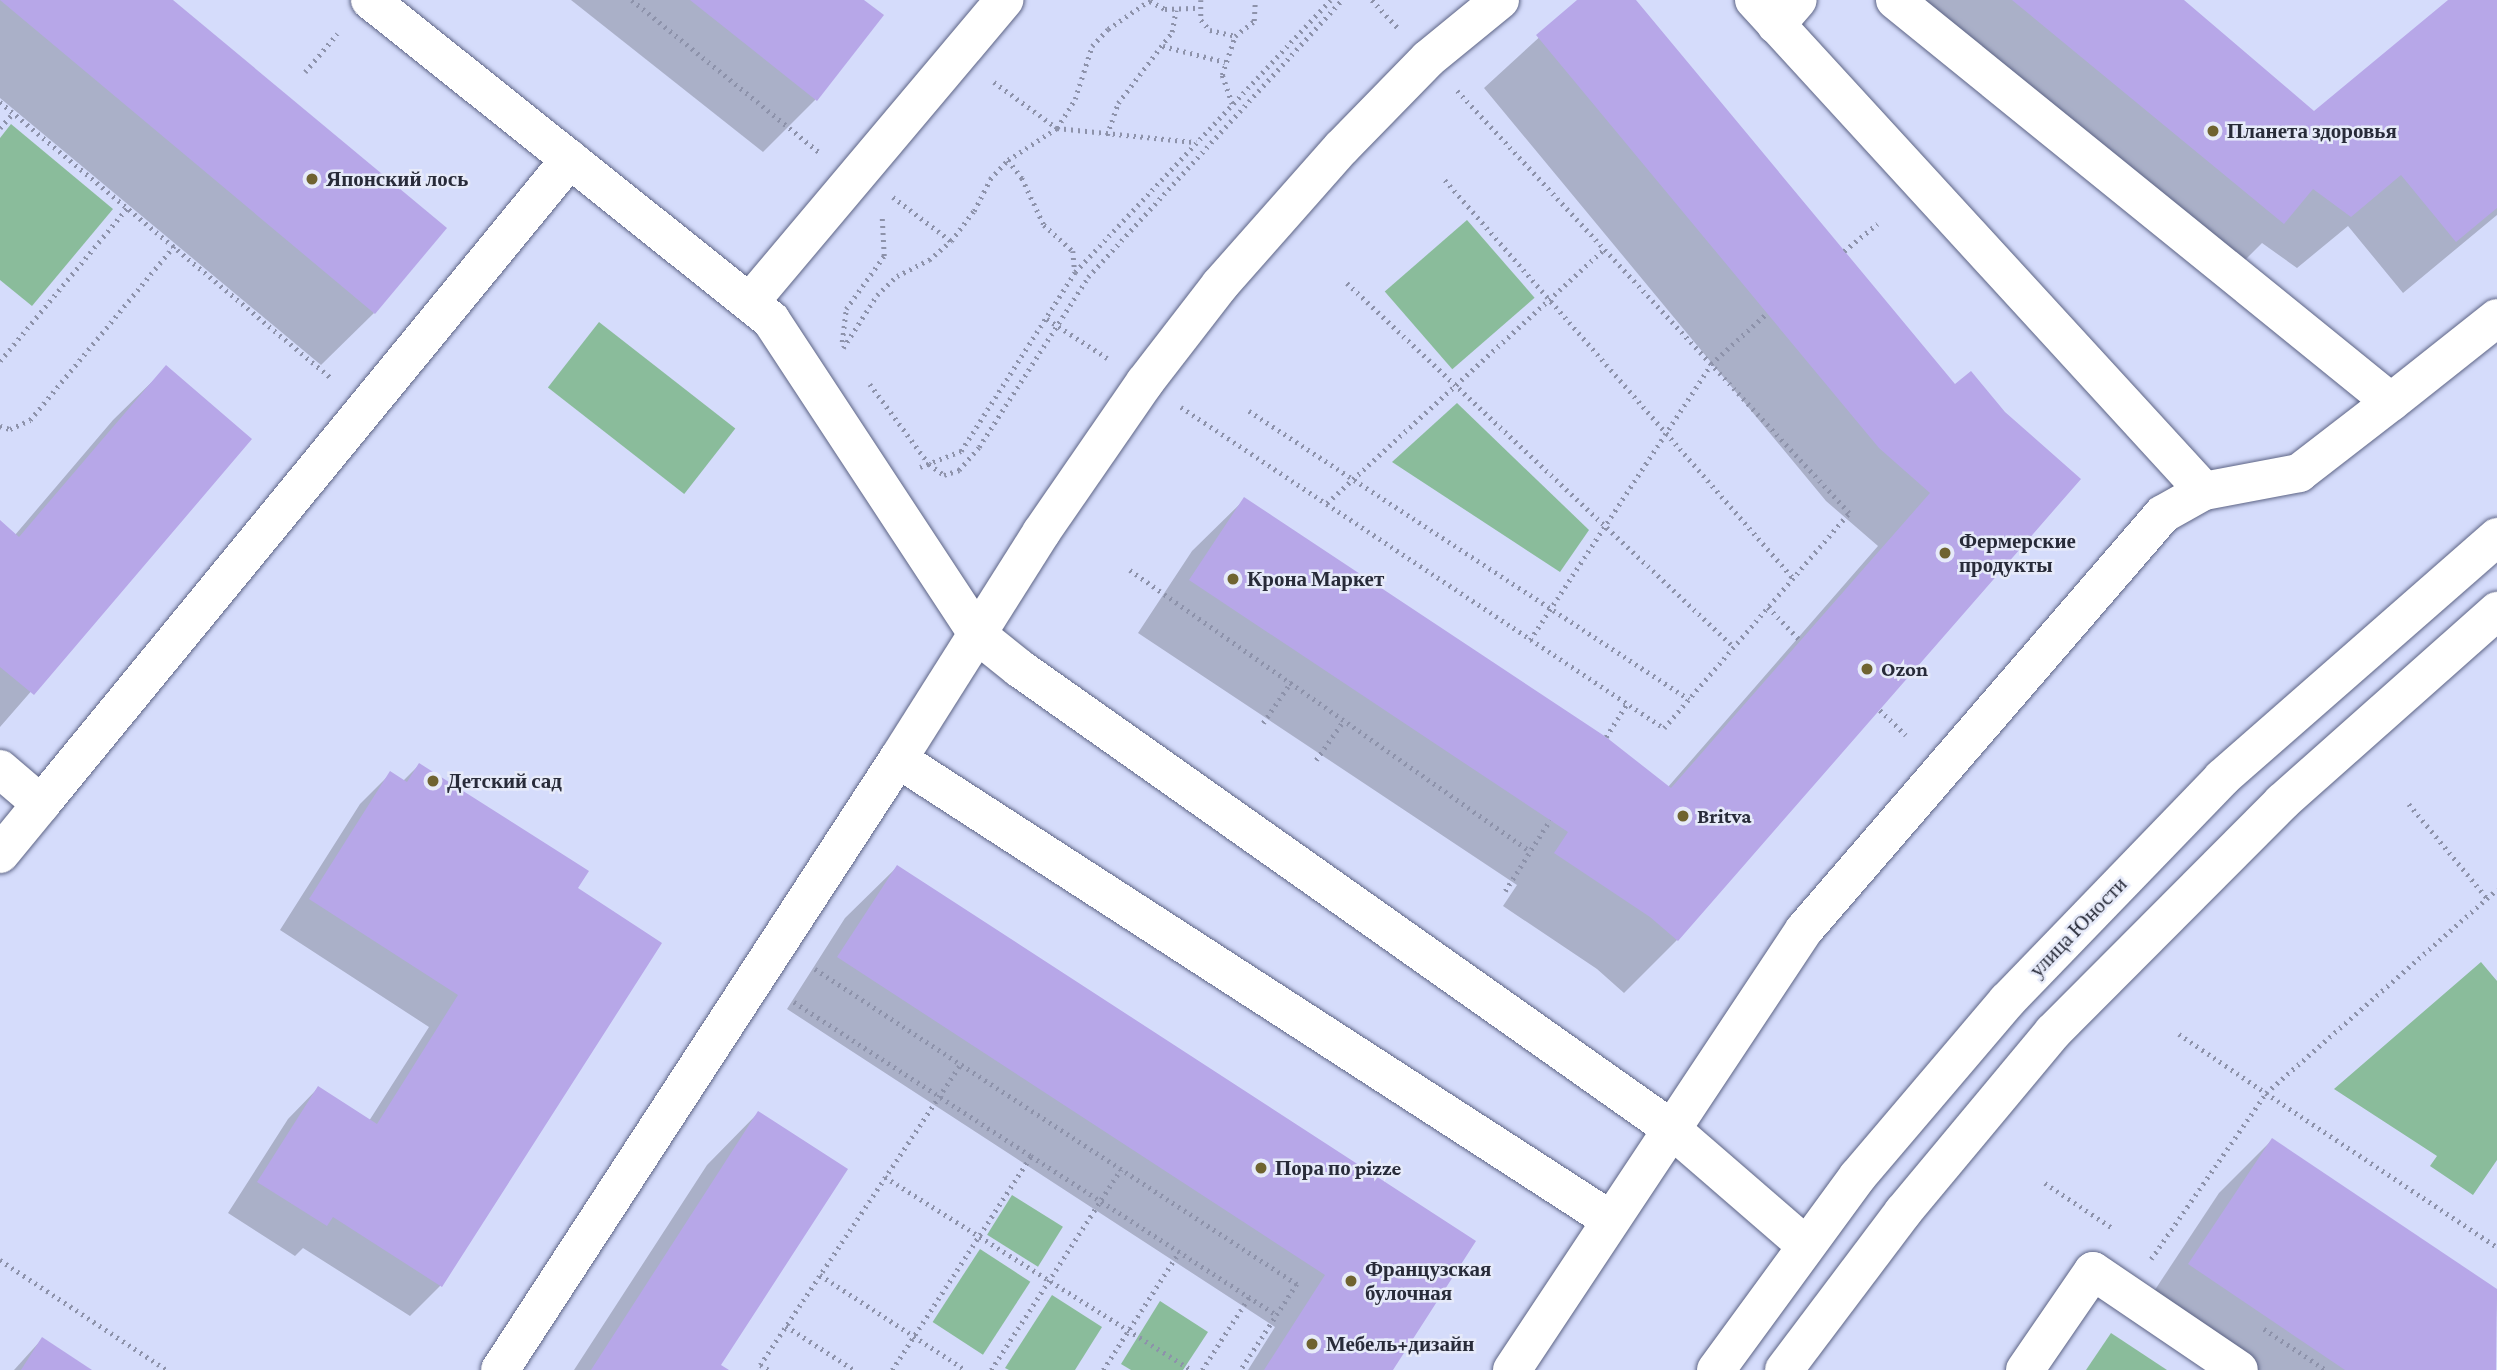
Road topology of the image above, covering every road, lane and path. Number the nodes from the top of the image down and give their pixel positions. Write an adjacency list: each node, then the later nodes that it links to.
1 (370, 0): 29 (street)
2 (632, 0): 32 (path)
3 (1150, 0): 14 (path); 26 (path)
4 (1201, 0): 12 (path)
5 (1255, 0): 16 (path)
6 (1329, 0): 23 (path)
7 (1342, 0): 46 (path)
8 (1372, 0): 18 (path)
9 (1500, 0): 18 (street)
10 (1895, 0): 56 (street)
11 (1001, 1): 32 (street)
12 (1199, 8): 14 (path); 16 (path)
13 (1776, 8): 63 (street)
14 (1175, 10): 17 (path)
15 (337, 34): 20 (path)
16 (1235, 36): 19 (path)
17 (1163, 46): 19 (path); 27 (path)
18 (1428, 59): 37 (path); 53 (street)
19 (1225, 62): 23 (path)
20 (304, 72)
21 (986, 76): 26 (path)
22 (0, 102): 24 (path)
23 (1232, 104): 28 (path)
24 (13, 113): 25 (path); 33 (path)
25 (0, 128)
26 (1057, 128): 27 (path); 30 (path)
27 (1107, 135): 28 (path)
28 (1197, 142): 39 (path)
29 (570, 159): 42 (street); 87 (street)
30 (1007, 160): 35 (path); 39 (path)
31 (1445, 180): 41 (path)
32 (867, 184): 35 (path); 42 (street); 47 (path)
33 (127, 208): 36 (path); 50 (path)
34 (1877, 225): 38 (path)
35 (951, 241): 47 (path)
36 (174, 246): 55 (path); 58 (path)
37 (1604, 249): 41 (path); 51 (path)
38 (1844, 251)
39 (1075, 272): 44 (path)
40 (1347, 283): 54 (path)
41 (1549, 300): 54 (path); 59 (path)
42 (750, 302): 72 (street)
43 (1767, 313): 51 (path)
44 (1047, 318): 46 (path); 60 (path)
45 (2497, 318): 56 (street)
46 (1055, 324): 53 (path); 60 (path)
47 (844, 348): 48 (path); 49 (path)
48 (851, 358)
49 (836, 359)
50 (0, 361)
51 (1711, 364): 59 (path); 68 (path)
52 (867, 379): 60 (path)
53 (1144, 382): 64 (path); 72 (street)
54 (1456, 385): 62 (path); 65 (path)
55 (342, 386)
56 (2391, 401): 63 (street)
57 (1248, 411): 62 (path)
58 (0, 426)
59 (1666, 433): 65 (path); 68 (path)
60 (929, 464): 61 (path)
61 (910, 470)
62 (1353, 479): 64 (path); 70 (path)
63 (2204, 491): 101 (street)
64 (1327, 503): 73 (path)
65 (1605, 525): 70 (path); 75 (path)
66 (2497, 537): 108 (street, улица Юности)
67 (1130, 570): 76 (path)
68 (1793, 578): 69 (path)
69 (1768, 607): 74 (path); 75 (path)
70 (1551, 609): 73 (path); 77 (path)
71 (2497, 611): 134 (street)
72 (978, 635): 84 (street); 101 (street)
73 (1530, 640): 78 (path)
74 (1800, 640)
75 (1734, 647): 77 (path)
76 (1291, 682): 80 (path); 81 (path)
77 (1689, 699): 78 (path)
78 (1627, 704): 83 (path)
79 (1880, 710): 82 (path)
80 (1344, 720): 85 (path); 90 (path)
81 (1263, 723)
82 (1906, 735)
83 (1606, 737)
84 (898, 759): 106 (street); 122 (street)
85 (1316, 760)
86 (0, 769): 87 (street)
87 (41, 804): 91 (street)
88 (2409, 804): 94 (path)
89 (1550, 820): 90 (path)
90 (1530, 851): 93 (path)
91 (0, 854)
92 (2497, 889): 94 (path)
93 (1505, 891)
94 (2487, 898): 99 (path)
95 (814, 968): 98 (path)
96 (793, 1002): 100 (path)
97 (2179, 1034): 99 (path)
98 (961, 1065): 100 (path); 103 (path)
99 (2266, 1093): 109 (path); 115 (path)
100 (939, 1096): 102 (path); 104 (path)
101 (1669, 1127): 106 (street); 108 (street)
102 (1031, 1156): 105 (path); 107 (path)
103 (1121, 1169): 105 (path); 117 (path)
104 (886, 1177): 107 (path); 113 (path)
105 (1100, 1201): 110 (path); 114 (path)
106 (1609, 1219): 132 (street)
107 (979, 1236): 114 (path); 120 (path)
108 (1804, 1244): 133 (street, улица Юности)
109 (2497, 1247)
110 (1179, 1252): 116 (path); 119 (path)
111 (3, 1262): 112 (path); 121 (path)
112 (0, 1271)
113 (820, 1275): 118 (path); 120 (path)
114 (1049, 1280): 119 (path); 127 (path)
115 (2127, 1293): 135 (street); 136 (street)
116 (1249, 1297): 117 (path); 130 (path)
117 (1277, 1315): 131 (path)
118 (786, 1326): 123 (path); 124 (path)
119 (1129, 1331): 128 (path); 129 (path)
120 (914, 1336): 125 (path); 126 (path)
121 (167, 1370)
122 (500, 1370)
123 (768, 1370)
124 (854, 1370)
125 (892, 1370)
126 (967, 1370)
127 (991, 1370)
128 (1103, 1370)
129 (1191, 1370)
130 (1202, 1370)
131 (1241, 1370)
132 (1512, 1370)
133 (1716, 1370)
134 (1784, 1370)
135 (2025, 1370)
136 (2239, 1370)

